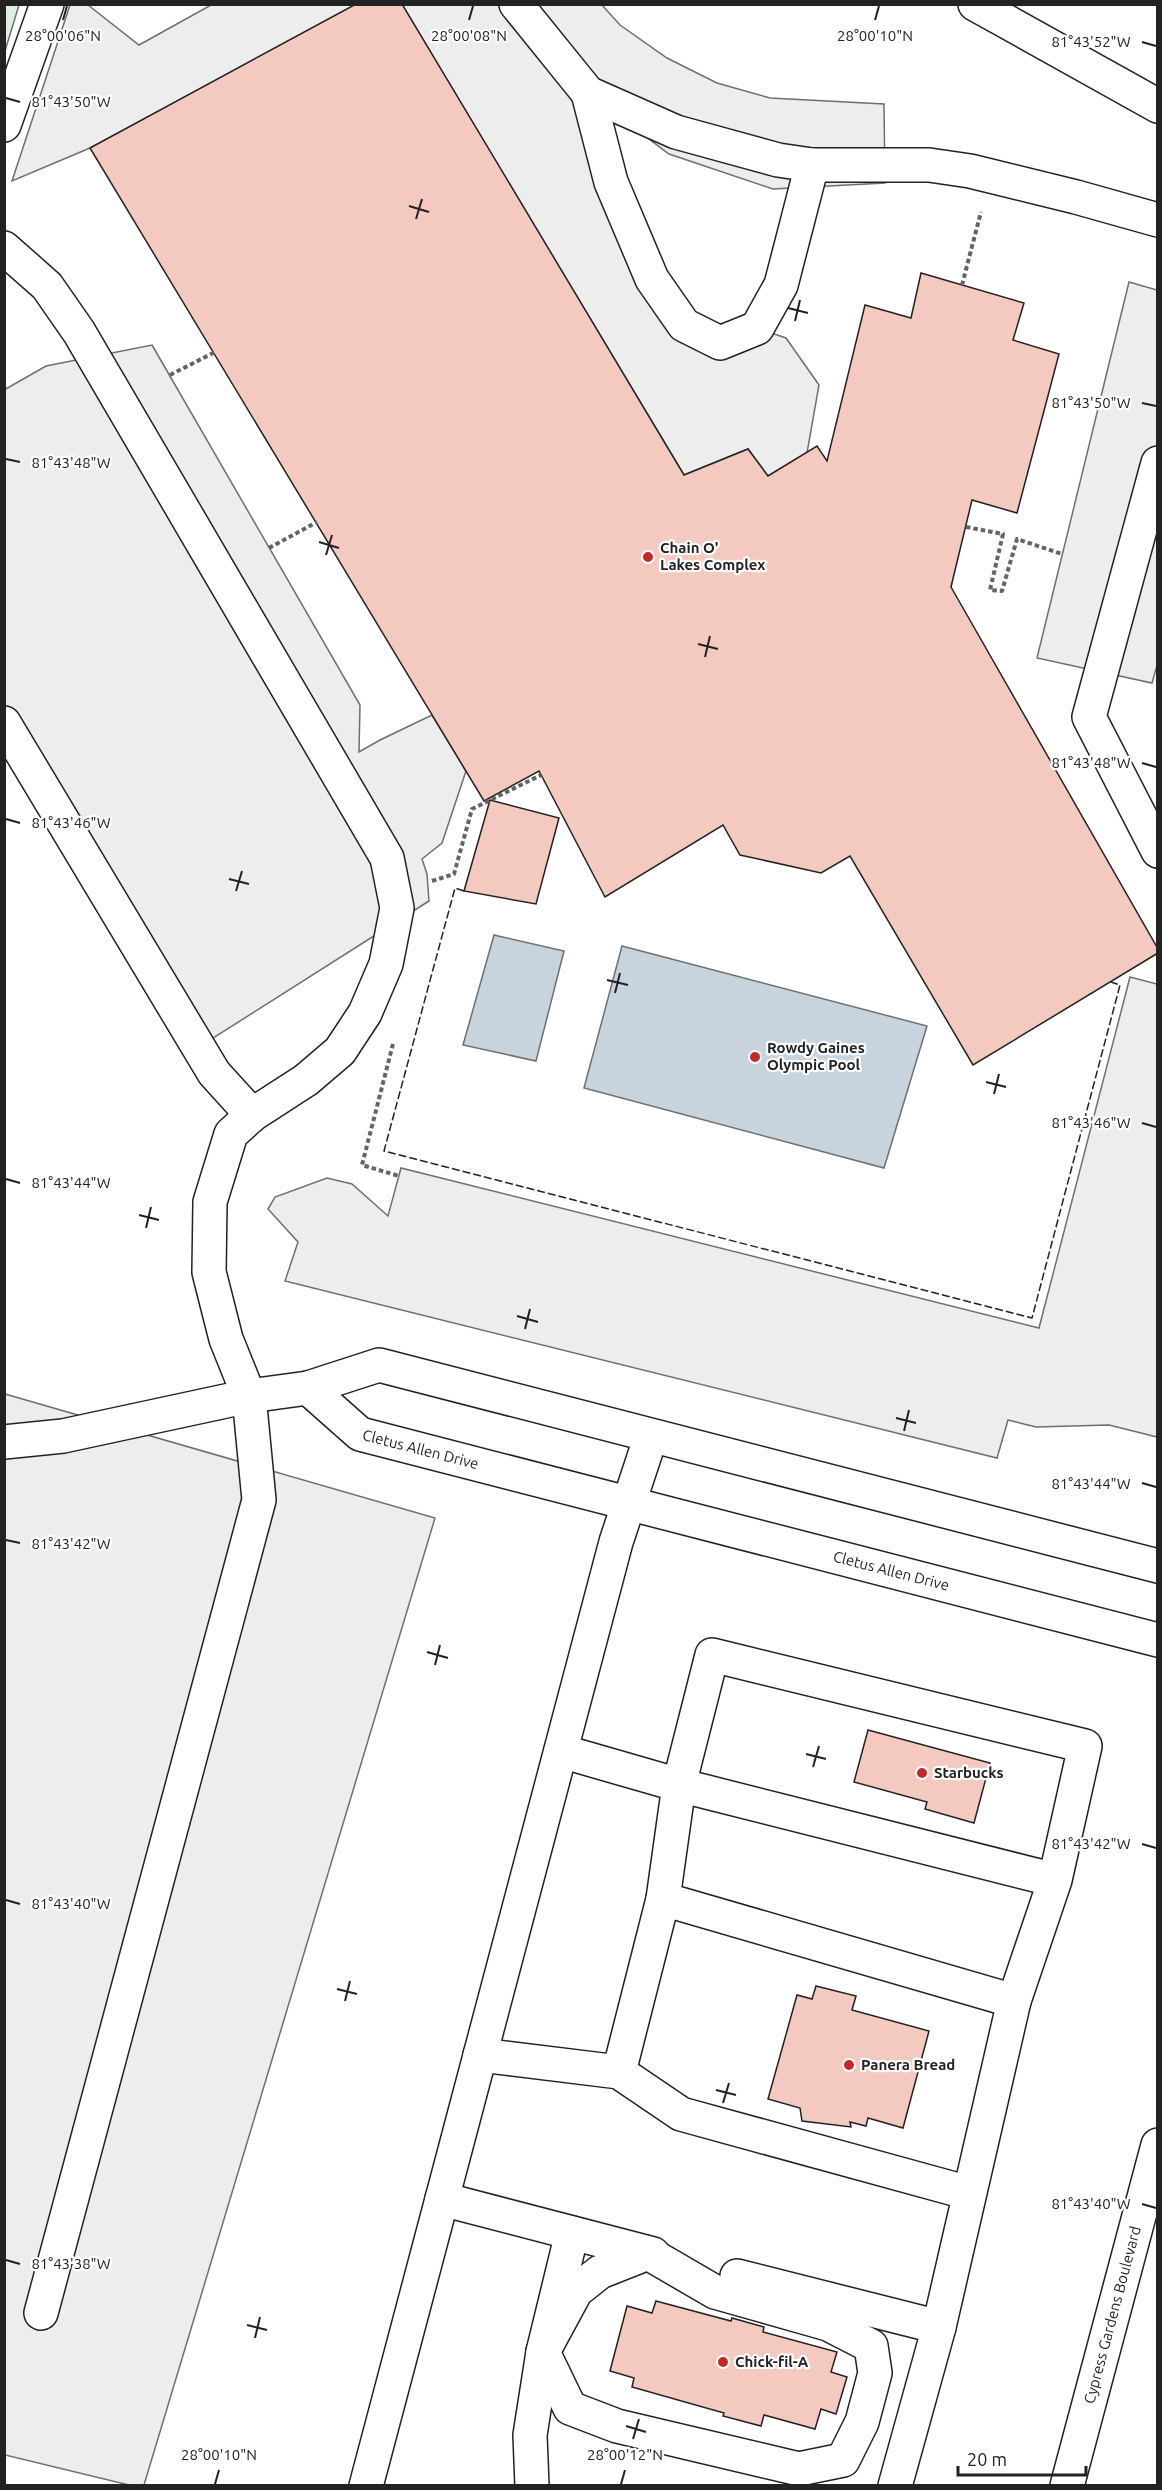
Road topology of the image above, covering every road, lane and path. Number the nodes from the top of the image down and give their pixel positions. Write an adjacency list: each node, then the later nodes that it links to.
1 (48, 4): 6 (main road)
2 (516, 4): 4 (main road)
3 (975, 4): 5 (main road)
4 (588, 93): 7 (main road); 7 (main road)
5 (1158, 106)
6 (4, 125)
7 (812, 165): 9 (main road)
8 (981, 212): 11 (path)
9 (1158, 220)
10 (4, 248): 23 (main road)
11 (962, 285)
12 (215, 352): 13 (path)
13 (170, 375)
14 (1158, 463): 21 (main road)
15 (317, 522): 17 (path)
16 (966, 527): 18 (path)
17 (270, 548)
18 (1062, 554)
19 (4, 723): 23 (main road)
20 (541, 775): 22 (path)
21 (1158, 851)
22 (428, 883)
23 (252, 1115): 25 (main road)
24 (308, 1388): 25 (main road); 26 (main road); 28 (main road, Cletus Allen Drive)
25 (249, 1396): 27 (main road); 43 (main road)
26 (651, 1436): 28 (main road); 29 (main road)
27 (4, 1442)
28 (631, 1502): 30 (main road, Cletus Allen Drive); 31 (main road)
29 (1158, 1566)
30 (1158, 1640)
31 (561, 1751): 32 (main road); 36 (main road)
32 (679, 1785): 33 (main road); 33 (main road); 34 (main road)
33 (1055, 1880): 35 (main road)
34 (663, 1899): 35 (main road); 37 (main road)
35 (1014, 2001): 39 (main road)
36 (480, 2055): 37 (main road); 40 (main road)
37 (619, 2072): 39 (main road)
38 (1158, 2145): 49 (main road, Cypress Gardens Boulevard)
39 (969, 2193): 44 (main road)
40 (442, 2199): 41 (main road); 46 (main road)
41 (572, 2233): 42 (main road); 45 (main road)
42 (648, 2253): 44 (main road); 45 (main road); 45 (main road)
43 (41, 2313)
44 (939, 2327): 48 (main road)
45 (543, 2352): 47 (main road)
46 (366, 2486)
47 (532, 2486)
48 (895, 2486)
49 (1067, 2486)

